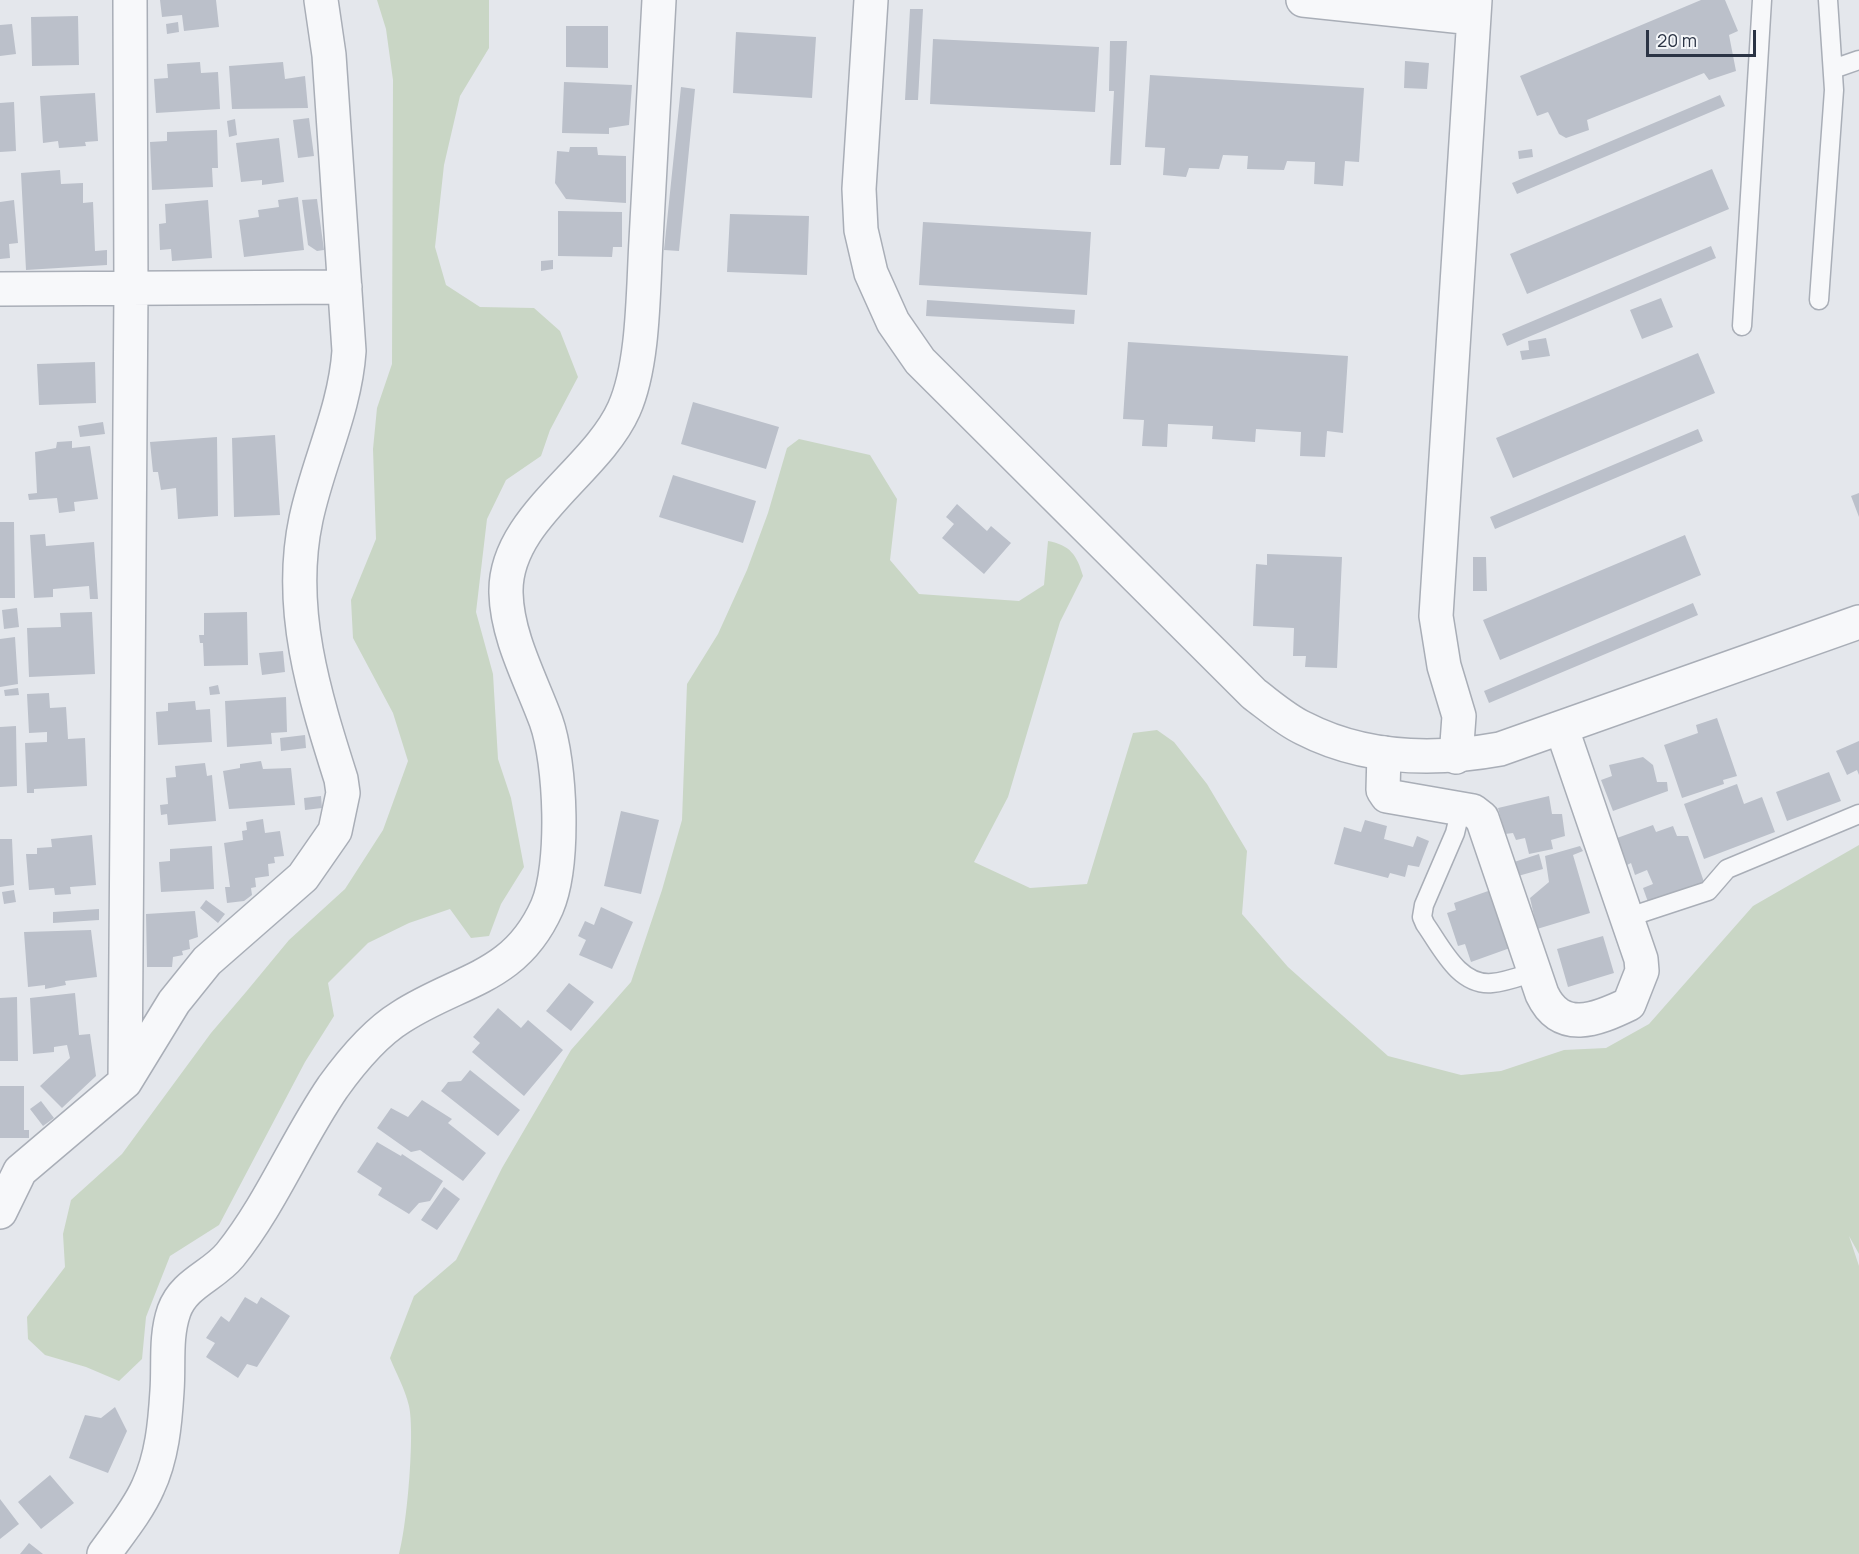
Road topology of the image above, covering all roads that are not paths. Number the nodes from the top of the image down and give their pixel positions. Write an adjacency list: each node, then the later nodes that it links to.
1 (130, 0): 13 (street)
2 (321, 0): 11 (street)
3 (659, 0): 27 (street)
4 (871, 0): 18 (street)
5 (1303, 0): 8 (street)
6 (1762, 0): 15 (lane)
7 (1828, 0): 10 (lane)
8 (1474, 9): 19 (street)
9 (1859, 60): 10 (lane)
10 (1833, 69): 14 (lane)
11 (345, 287): 13 (street); 24 (street)
12 (0, 289): 13 (street)
13 (131, 289): 24 (street)
14 (1819, 300)
15 (1742, 326)
16 (1859, 622): 17 (street)
17 (1562, 729): 19 (street); 22 (street)
18 (1384, 753): 19 (street); 20 (street)
19 (1456, 757)
20 (1461, 808): 23 (street); 23 (lane)
21 (1859, 814): 22 (lane)
22 (1626, 918): 23 (street)
23 (1534, 972)
24 (125, 1082): 25 (street)
25 (10, 1170): 26 (street)
26 (0, 1212)
27 (104, 1554)

